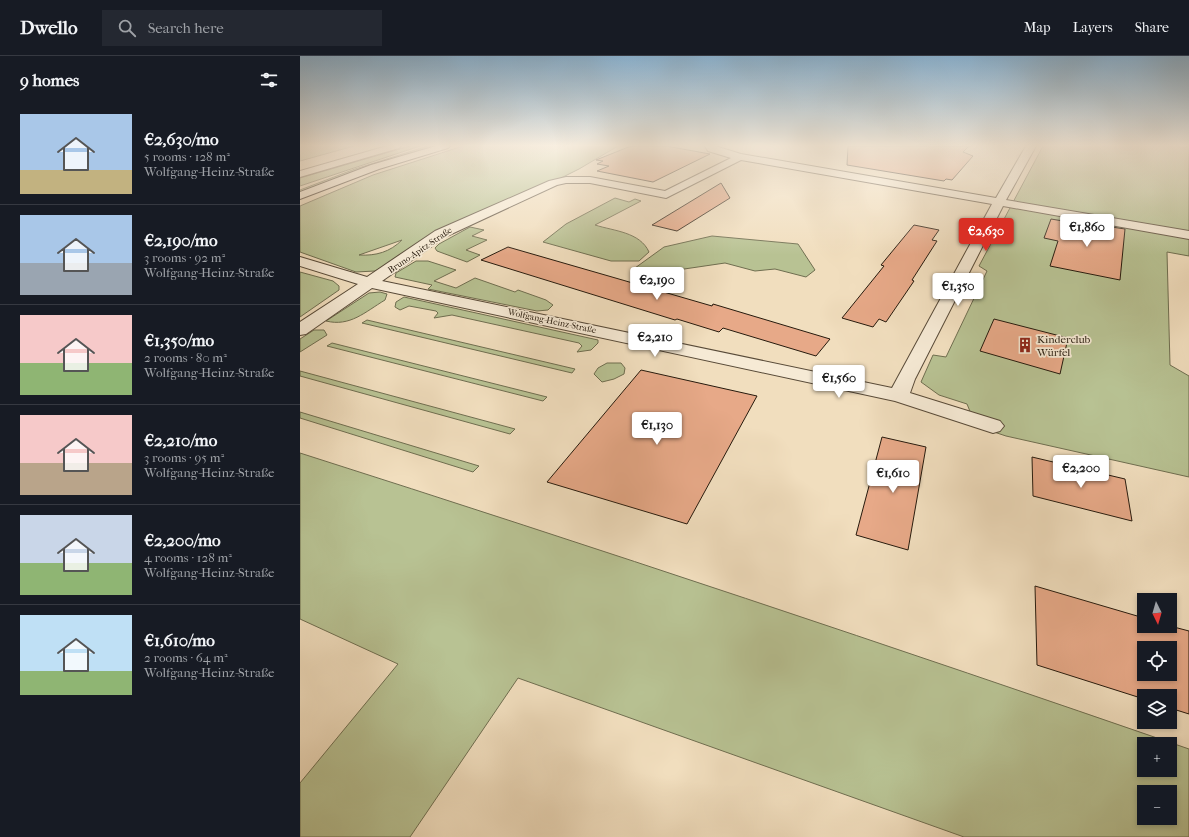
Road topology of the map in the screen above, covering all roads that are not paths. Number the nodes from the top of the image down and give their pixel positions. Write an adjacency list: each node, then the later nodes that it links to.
1 (335, 182): 7 (street)
2 (557, 182): 11 (street, Bruno-Apitz-Straße)
3 (602, 182): 4 (street, Bruno-Apitz-Straße)
4 (690, 182)
5 (890, 182): 8 (street)
6 (1010, 182): 8 (street)
7 (300, 196)
8 (999, 201): 9 (street); 13 (street)
9 (1189, 235)
10 (300, 261): 11 (street, Wolfgang-Heinz-Straße)
11 (371, 283): 12 (street, Bruno-Apitz-Straße); 13 (street, Wolfgang-Heinz-Straße)
12 (300, 330)
13 (899, 396): 14 (street, Wolfgang-Heinz-Straße)
14 (993, 426)

